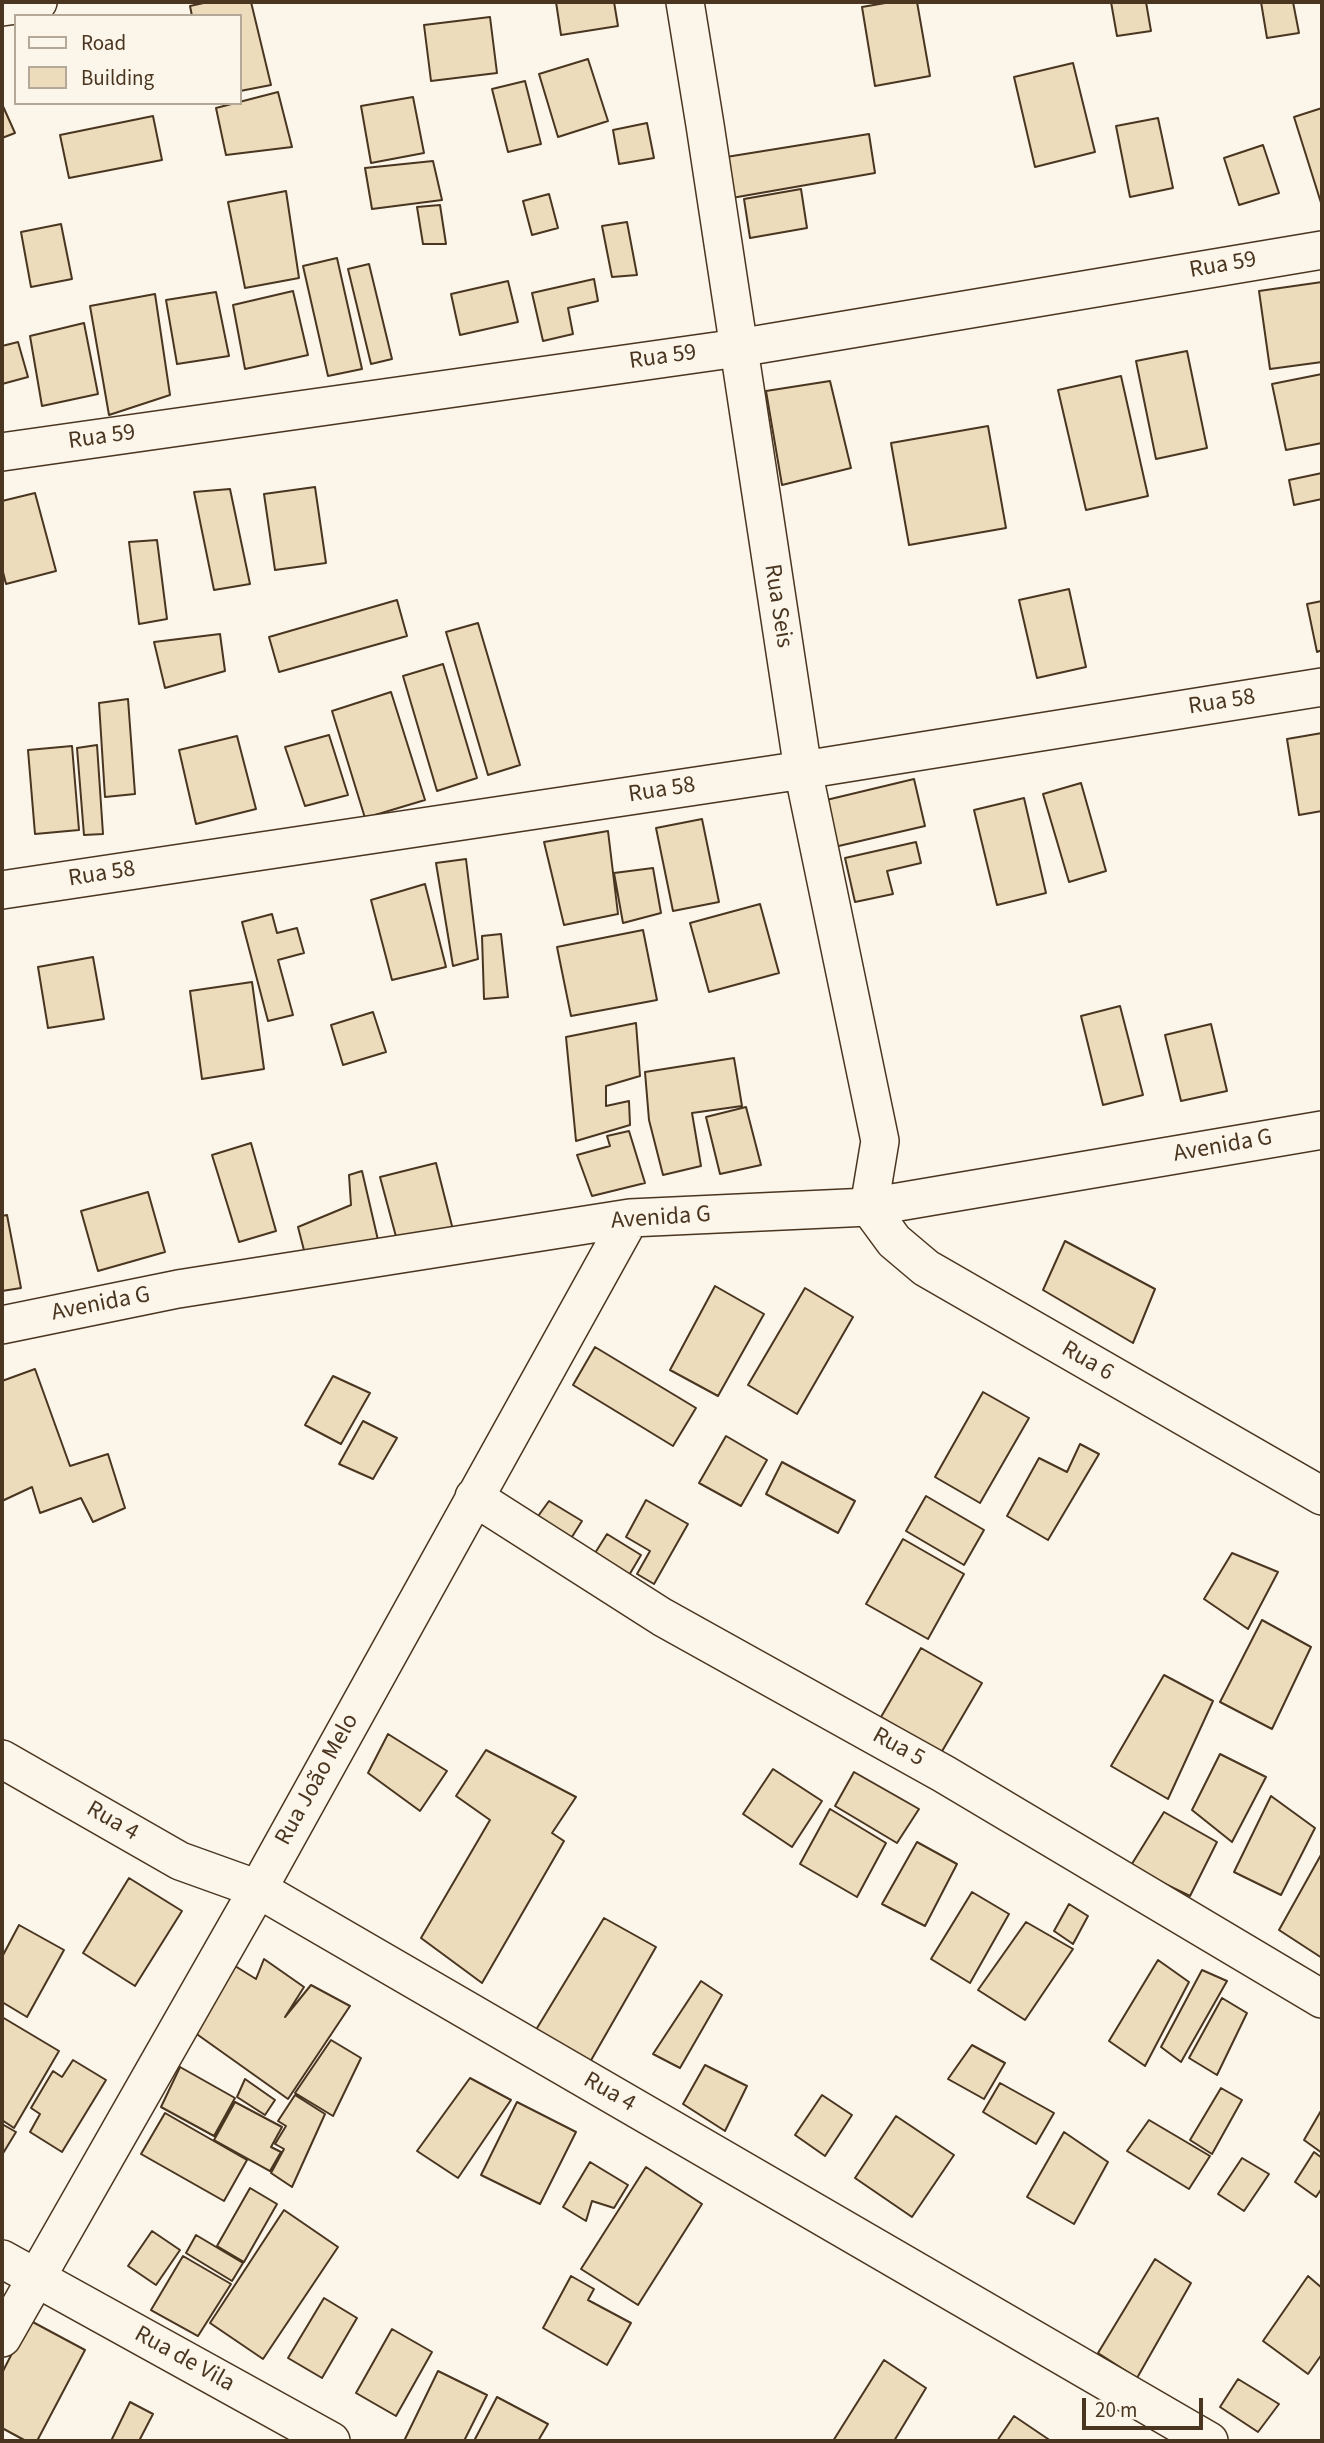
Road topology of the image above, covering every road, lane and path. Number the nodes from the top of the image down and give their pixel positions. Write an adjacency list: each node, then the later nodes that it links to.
1 (38, 2): 3 (street)
2 (685, 2): 5 (street, Rua Seis)
3 (2, 7)
4 (1322, 250): 5 (street, Rua 59)
5 (738, 348): 6 (street, Rua 59); 8 (street, Rua Seis)
6 (2, 452)
7 (1322, 687): 8 (street, Rua 58)
8 (803, 770): 9 (street, Rua 58); 11 (street, Rua Seis)
9 (2, 890)
10 (1322, 1130): 11 (street, Avenida G)
11 (869, 1207): 12 (street, Avenida G); 14 (street, Rua 6)
12 (630, 1218): 13 (street, Avenida G); 15 (street, Rua João Melo)
13 (2, 1325)
14 (1322, 1496)
15 (474, 1497): 17 (street, Rua João Melo); 18 (street, Rua 5)
16 (2, 1759): 17 (street, Rua 4)
17 (258, 1889): 20 (street, Rua João Melo); 23 (street, Rua 4)
18 (1322, 1998)
19 (2, 2259): 20 (street, Rua de Vila)
20 (36, 2278): 21 (street, Rua João Melo); 22 (street, Rua de Vila)
21 (2, 2338)
22 (331, 2441)
23 (1209, 2441)

